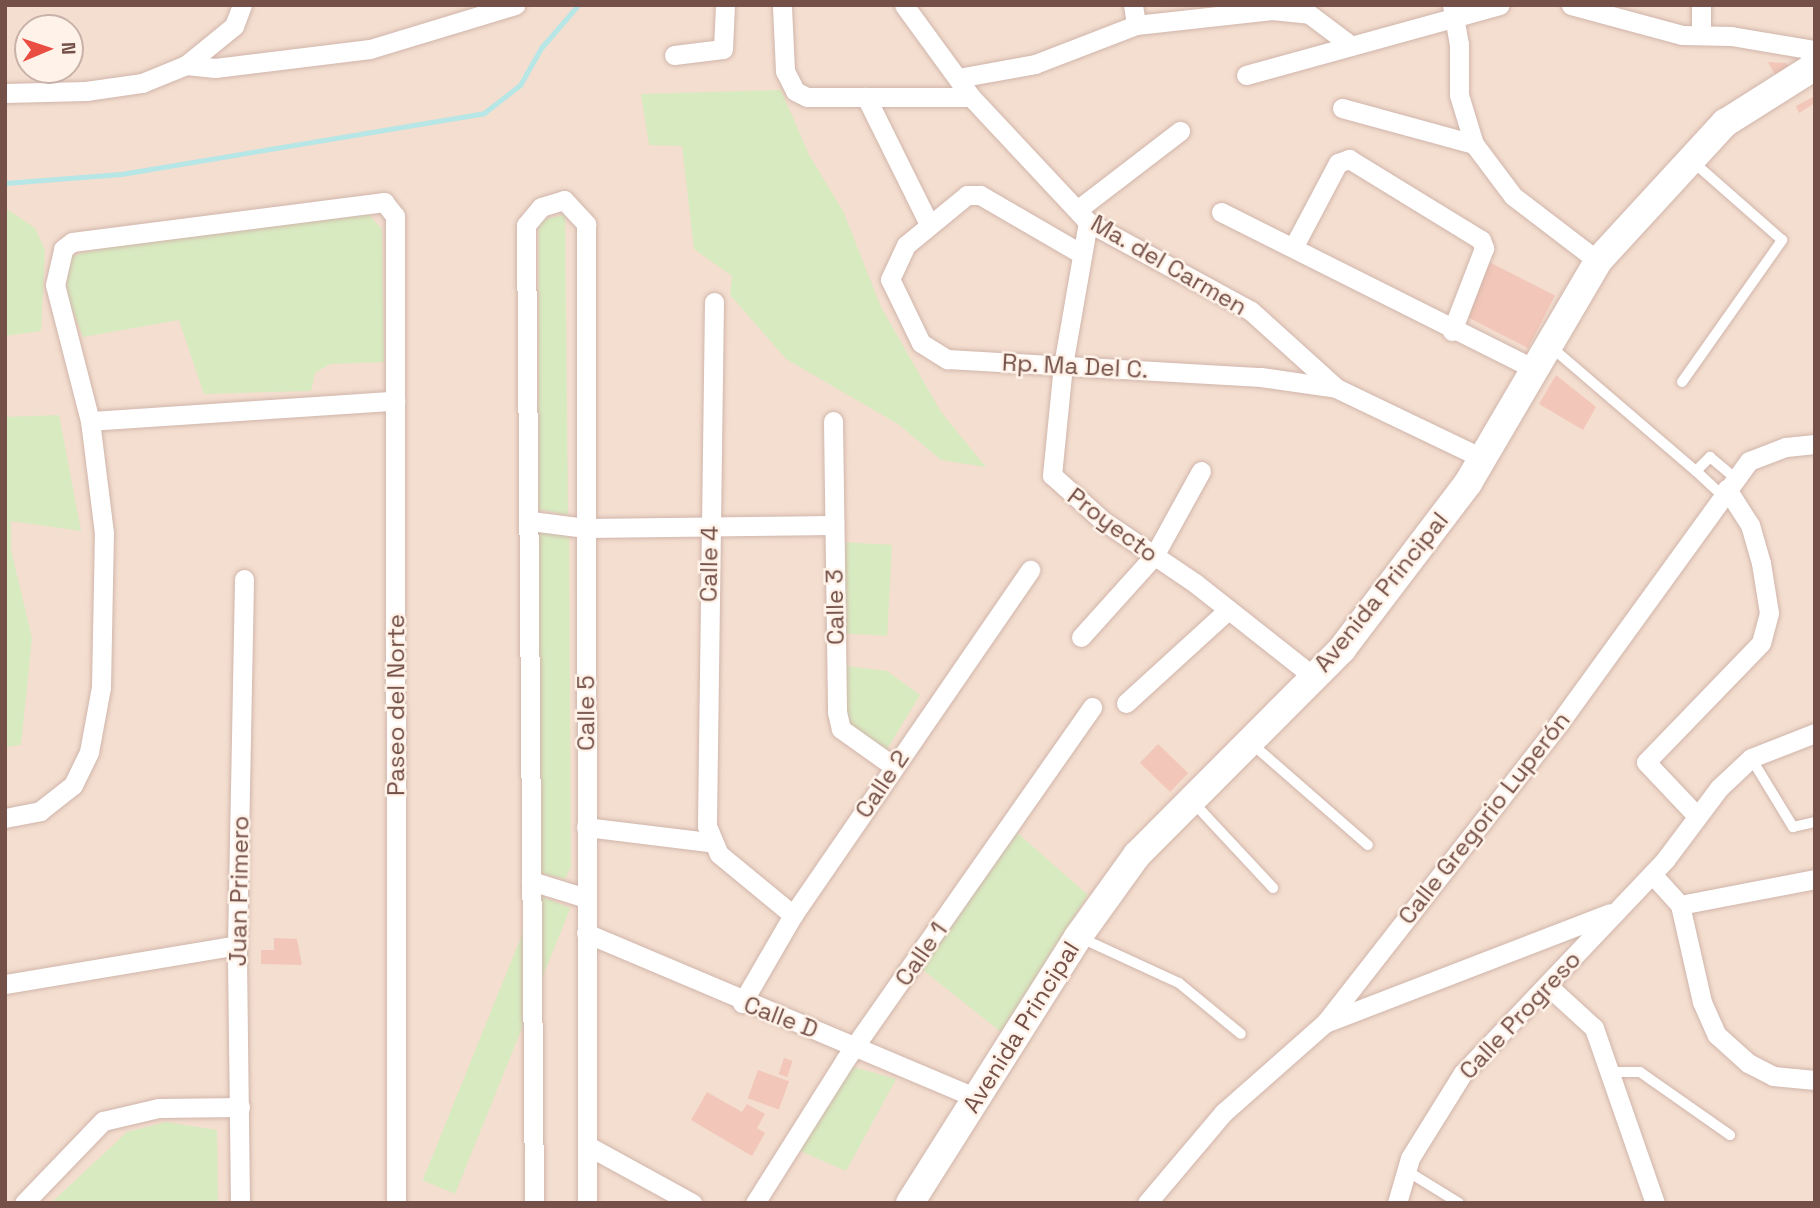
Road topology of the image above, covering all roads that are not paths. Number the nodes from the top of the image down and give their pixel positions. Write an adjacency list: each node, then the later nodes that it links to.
1 (242, 5): 17 (street)
2 (515, 5): 11 (street)
3 (725, 5): 15 (street)
4 (904, 5): 19 (street, Ma. del Carmen)
5 (1133, 5): 12 (street)
6 (1500, 5): 10 (street)
7 (1571, 5): 13 (street)
8 (1701, 5): 13 (street)
9 (782, 7): 21 (street)
10 (1454, 9): 14 (street); 25 (street)
11 (491, 11): 17 (street)
12 (1136, 25): 14 (street); 19 (street)
13 (1701, 35): 16 (street)
14 (1349, 44): 18 (street)
15 (674, 55)
16 (1814, 64): 26 (street, Avenida Principal)
17 (186, 65): 20 (street)
18 (1246, 75)
19 (958, 78): 22 (street, Ma. del Carmen)
20 (5, 93)
21 (866, 97): 22 (street); 29 (street)
22 (971, 97): 28 (street, Ma. del Carmen)
23 (1342, 108): 25 (street)
24 (1180, 131): 28 (street)
25 (1474, 144): 32 (street)
26 (1689, 158): 32 (street, Avenida Principal); 37 (lane)
27 (1221, 212): 30 (street)
28 (1082, 216): 31 (street, Proyecto); 38 (street, Ma. del Carmen)
29 (928, 222): 31 (street); 36 (street, Rp. Ma Del C.)
30 (1294, 246): 34 (street); 34 (street)
31 (1080, 253): 36 (street, Proyecto)
32 (1598, 261): 35 (street, Avenida Principal)
33 (713, 302): 49 (street, Calle 4)
34 (1452, 331): 35 (street)
35 (1542, 357): 43 (street, Avenida Principal); 45 (lane)
36 (1063, 365): 38 (street, Rp. Ma Del C.); 51 (street, Proyecto)
37 (1682, 382)
38 (1336, 387): 43 (street)
39 (395, 401): 40 (street); 40 (street, Paseo del Norte); 96 (street, Paseo del Norte)
40 (90, 421): 65 (street)
41 (833, 421): 48 (street, Calle 3)
42 (1815, 444): 46 (street, Calle Gregorio Luperón)
43 (1484, 459): 56 (street, Avenida Principal)
44 (1201, 471): 51 (street)
45 (1696, 471): 46 (lane); 46 (lane)
46 (1728, 487): 64 (street); 84 (street, Calle Gregorio Luperón)
47 (531, 521): 50 (street); 50 (street, Calle 5); 72 (street)
48 (833, 525): 49 (street); 62 (street, Calle 3)
49 (709, 526): 50 (street); 68 (street, Calle 4)
50 (586, 528): 67 (street, Calle 5)
51 (1154, 556): 54 (street, Proyecto); 55 (street)
52 (1030, 570): 62 (street, Calle 2)
53 (244, 579): 80 (street, Juan Primero)
54 (1228, 610): 56 (street, Proyecto); 57 (street)
55 (1081, 637)
56 (1314, 677): 60 (street, Avenida Principal)
57 (1126, 703)
58 (1092, 707): 86 (street, Calle 1)
59 (1815, 733): 61 (street)
60 (1250, 742): 63 (street, Avenida Principal); 69 (lane)
61 (1751, 758): 64 (street, Calle Progreso); 66 (lane)
62 (893, 766): 77 (street, Calle 2)
63 (1192, 800): 73 (lane); 79 (street, Avenida Principal)
64 (1697, 816): 70 (street, Calle Progreso)
65 (5, 818)
66 (1815, 822)
67 (586, 827): 68 (street); 74 (street, Calle 5)
68 (708, 834): 77 (street)
69 (1368, 845)
70 (1652, 874): 75 (street); 76 (street, Calle Progreso)
71 (1815, 879): 75 (street)
72 (531, 881): 74 (street); 97 (street)
73 (1273, 888)
74 (586, 898): 78 (street, Calle 5)
75 (1680, 905): 88 (street)
76 (1617, 910): 82 (street, Calle Progreso); 84 (street)
77 (793, 915): 83 (street, Calle 2)
78 (586, 933): 83 (street, Calle D); 92 (street, Calle 5)
79 (1078, 937): 85 (lane); 89 (street, Avenida Principal)
80 (237, 945): 81 (street); 90 (street, Juan Primero)
81 (5, 985)
82 (1548, 986): 87 (street); 93 (street, Calle Progreso)
83 (742, 1003): 86 (street, Calle D)
84 (1325, 1023): 102 (street, Calle Gregorio Luperón)
85 (1241, 1034)
86 (857, 1046): 89 (street, Calle D); 100 (street, Calle 1)
87 (1610, 1072): 91 (lane); 105 (street)
88 (1815, 1080)
89 (977, 1098): 101 (street, Avenida Principal)
90 (240, 1107): 94 (street); 95 (street, Juan Primero)
91 (1730, 1135)
92 (588, 1146): 98 (street, Calle 5); 99 (street)
93 (1406, 1171): 103 (street, Calle Progreso); 104 (lane)
94 (24, 1203)
95 (240, 1203)
96 (396, 1203)
97 (534, 1203)
98 (587, 1203)
99 (692, 1203)
100 (755, 1203)
101 (910, 1203)
102 (1147, 1203)
103 (1397, 1203)
104 (1459, 1203)
105 (1655, 1203)

